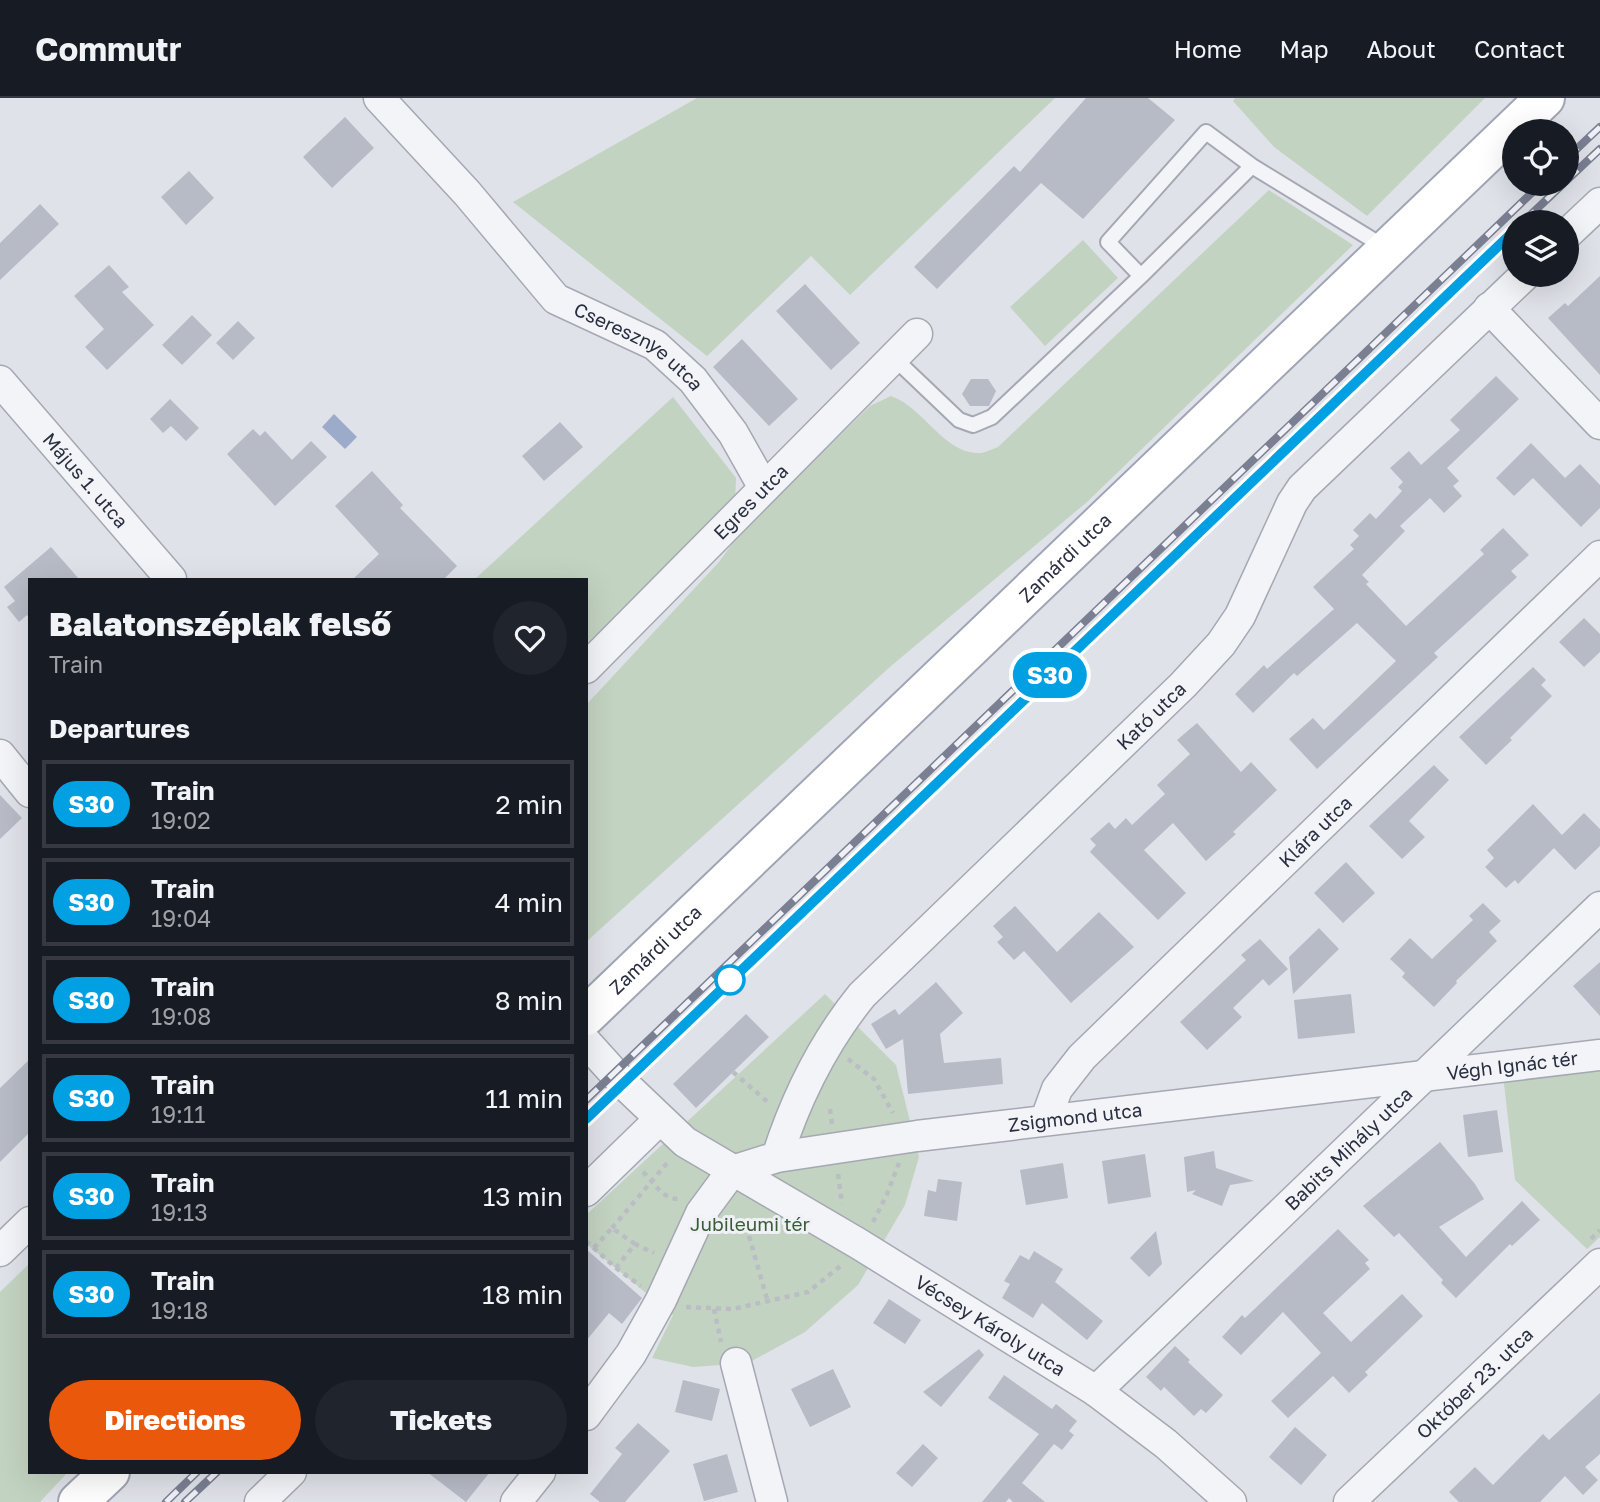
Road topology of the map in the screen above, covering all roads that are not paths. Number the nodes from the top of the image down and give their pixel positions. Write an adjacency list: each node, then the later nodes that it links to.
1 (379, 98): 14 (street, Cseresznye utca)
2 (1545, 98): 6 (main road, Zamárdi utca)
3 (1252, 166): 6 (lane); 7 (lane); 7 (lane)
4 (1600, 203): 5 (street)
5 (1579, 223)
6 (1387, 249): 21 (main road, Zamárdi utca)
7 (1141, 276): 11 (lane)
8 (1512, 287): 9 (street, Kató utca)
9 (1489, 308): 13 (street); 27 (street, Kató utca)
10 (917, 334): 11 (street, Egres utca)
11 (894, 358): 14 (street, Egres utca)
12 (0, 380): 16 (street, Május 1. utca)
13 (1600, 424)
14 (764, 488): 17 (street, Egres utca)
15 (1600, 556): 25 (street, Klára utca)
16 (170, 578)
17 (588, 666)
18 (0, 755): 19 (street)
19 (28, 790)
20 (1600, 907): 24 (street, Babits Mihály utca)
21 (588, 1014)
22 (588, 1044): 26 (street)
23 (1600, 1055): 24 (street, Végh Ignác tér)
24 (1422, 1076): 25 (street, Zsigmond utca); 34 (street, Babits Mihály utca)
25 (1046, 1119): 27 (street, Zsigmond utca)
26 (659, 1120): 28 (street); 29 (street)
27 (778, 1157): 28 (street, Zsigmond utca)
28 (732, 1171): 34 (street, Vécsey Károly utca); 35 (street)
29 (588, 1189)
30 (28, 1224): 31 (street)
31 (0, 1251)
32 (1600, 1264): 44 (street, Október 23. utca)
33 (736, 1363): 43 (street)
34 (1096, 1391): 39 (street, Vécsey Károly utca)
35 (588, 1412)
36 (108, 1474): 40 (main road)
37 (289, 1474): 41 (street)
38 (538, 1474): 42 (street)
39 (1229, 1501)
40 (78, 1502)
41 (260, 1502)
42 (516, 1502)
43 (772, 1502)
44 (1349, 1502)

